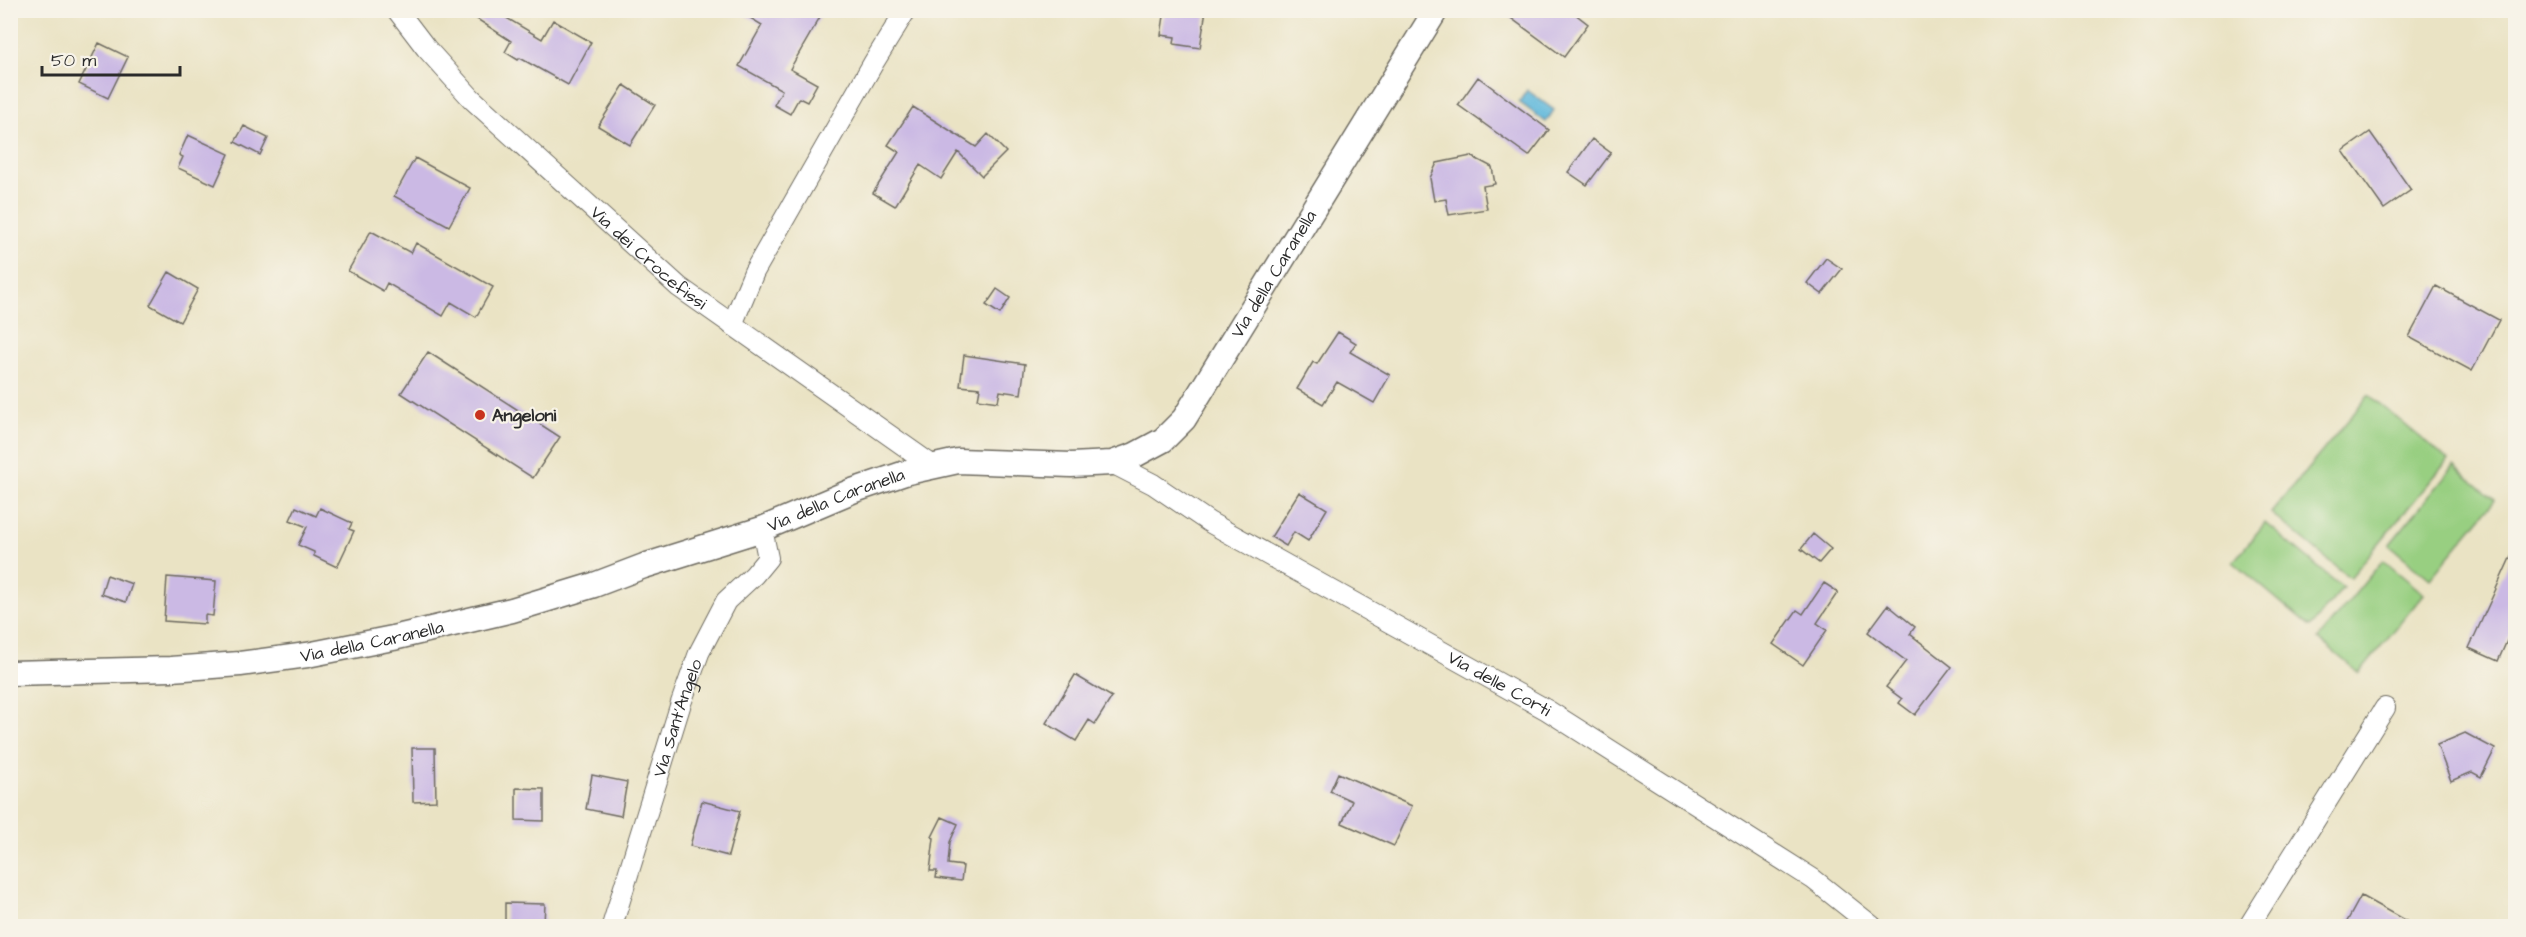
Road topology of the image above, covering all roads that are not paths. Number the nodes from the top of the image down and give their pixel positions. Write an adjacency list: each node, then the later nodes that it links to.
1 (397, 10): 4 (street, Via dei Crocefissi)
2 (906, 10): 4 (street)
3 (1436, 10): 5 (main road, Via della Caranella)
4 (732, 325): 6 (street, Via dei Crocefissi)
5 (1112, 463): 6 (main road, Via della Caranella); 11 (street, Via delle Corti)
6 (933, 466): 7 (main road, Via della Caranella)
7 (762, 529): 8 (main road, Via della Caranella); 10 (street, Via Sant'Angelo)
8 (10, 673)
9 (2385, 708): 12 (street)
10 (612, 927)
11 (1872, 927)
12 (2249, 927)

